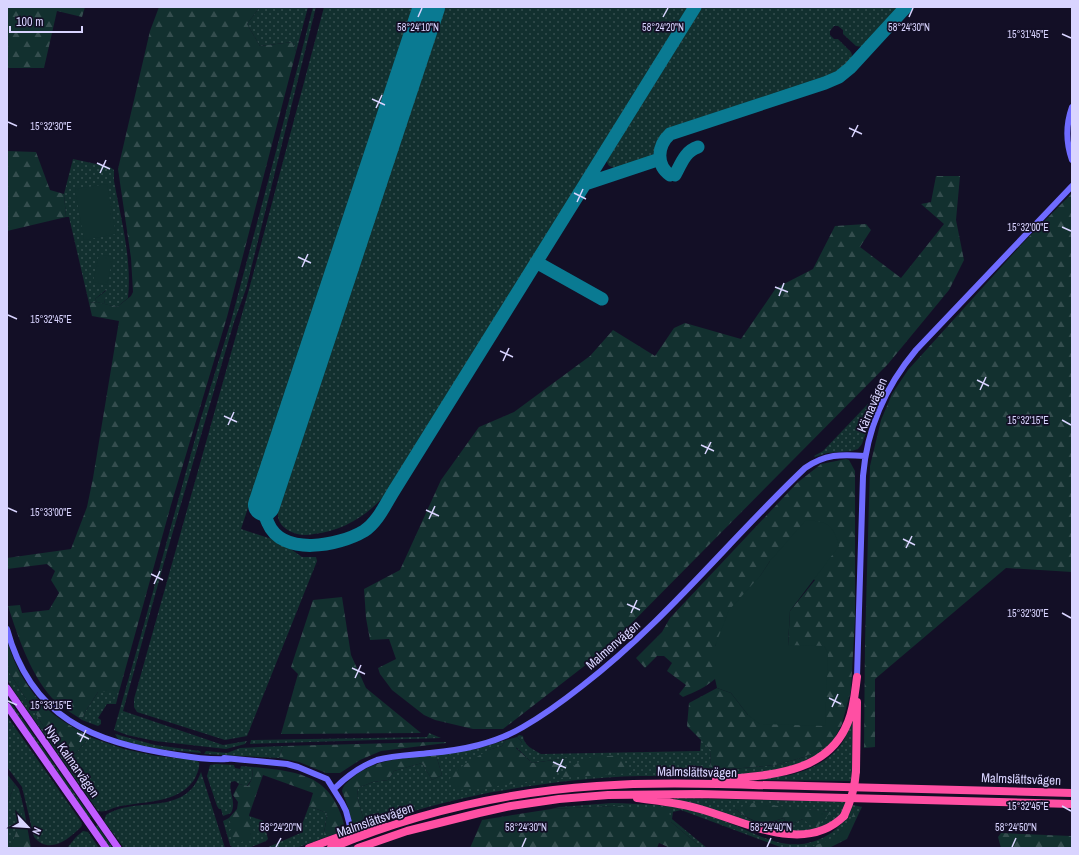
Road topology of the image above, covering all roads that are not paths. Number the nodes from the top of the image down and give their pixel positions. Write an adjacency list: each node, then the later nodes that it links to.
1 (1072, 107): 2 (street)
2 (1072, 160)
3 (1072, 186): 4 (street, Kärnavägen)
4 (865, 456): 6 (street, Kärnavägen); 10 (street, Malmenvägen)
5 (7, 629): 10 (street)
6 (857, 677): 9 (highway); 12 (highway, bridge)
7 (7, 688): 18 (main road, Nya Kalmarvägen)
8 (7, 706): 17 (main road, Nya Kalmarvägen)
9 (682, 784): 11 (highway, Malmslättsvägen); 14 (highway, Malmslättsvägen)
10 (334, 789): 15 (street)
11 (1072, 793)
12 (608, 795): 13 (highway, Malmslättsvägen); 16 (highway, Malmslättsvägen)
13 (1072, 804)
14 (407, 821): 19 (highway); 20 (highway, Malmslättsvägen)
15 (350, 830)
16 (407, 831): 21 (highway, Malmslättsvägen); 22 (highway)
17 (106, 848)
18 (118, 848)
19 (309, 848)
20 (331, 848)
21 (358, 848)
22 (370, 848)

